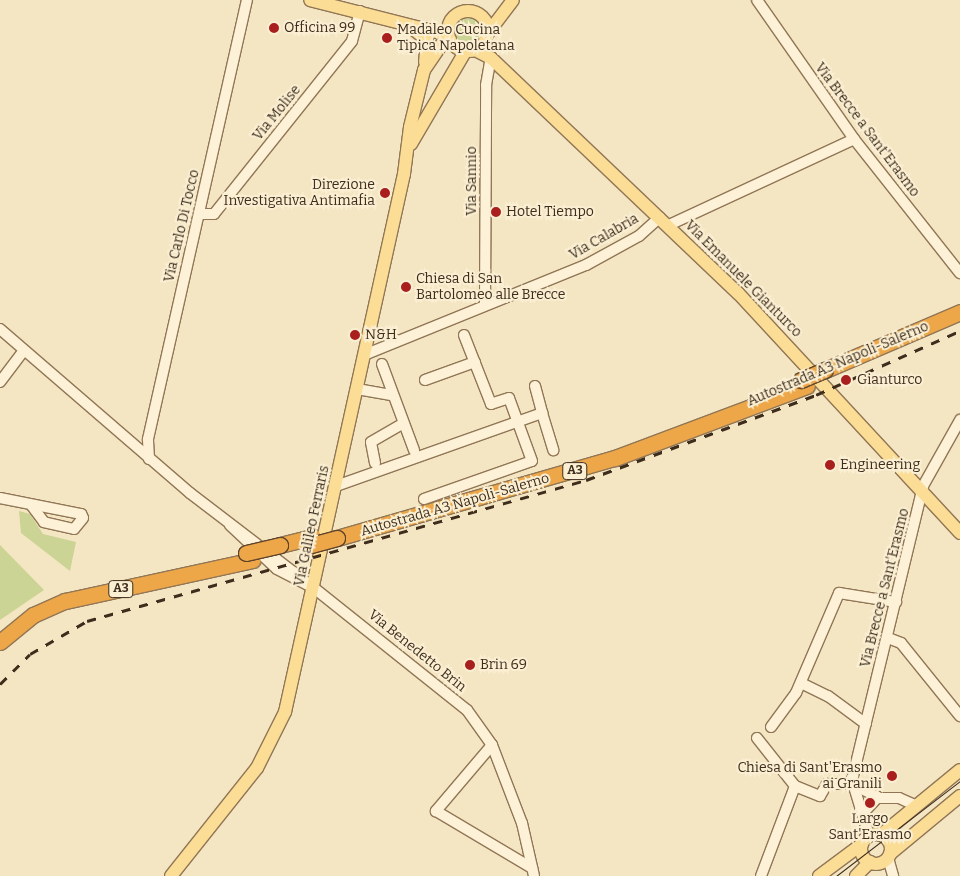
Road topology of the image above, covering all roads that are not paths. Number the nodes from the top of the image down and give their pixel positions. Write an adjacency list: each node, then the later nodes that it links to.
1 (247, 0): 18 (street, Via Carlo Di Tocco)
2 (310, 0): 5 (main road)
3 (513, 0): 6 (main road, Via Galileo Ferraris); 11 (main road, Via Galileo Ferraris)
4 (757, 0): 16 (street, Via Brecce a Sant'Erasmo)
5 (360, 11): 8 (main road); 18 (street, Via Molise)
6 (481, 16): 7 (main road); 11 (main road)
7 (452, 18): 9 (main road); 10 (main road)
8 (389, 19): 9 (main road); 13 (main road)
9 (414, 24): 10 (main road)
10 (448, 35): 11 (main road); 13 (main road, Via Galileo Ferraris)
11 (478, 44): 12 (main road, Via Emanuele Gianturco); 15 (main road, Via Galileo Ferraris)
12 (491, 58): 19 (main road, Via Emanuele Gianturco); 21 (street, Via Sannio)
13 (424, 70): 14 (main road, Via Galileo Ferraris)
14 (421, 88): 15 (main road); 17 (main road, Via Galileo Ferraris)
15 (444, 91): 17 (main road, Via Galileo Ferraris)
16 (854, 139): 19 (street, Via Calabria); 20 (street, Via Brecce a Sant'Erasmo)
17 (407, 150): 27 (main road, Via Galileo Ferraris)
18 (199, 214): 42 (street, Via Carlo Di Tocco)
19 (664, 221): 21 (street, Via Calabria); 45 (main road, Via Emanuele Gianturco)
20 (960, 273)
21 (485, 305): 27 (street, Via Calabria)
22 (960, 312): 30 (highway, Autostrada A3 Napoli-Salerno / A3)
23 (960, 320): 30 (highway, Autostrada A3 Napoli-Salerno / A3)
24 (0, 329): 26 (street)
25 (464, 335): 28 (street)
26 (23, 352): 32 (street); 42 (street)
27 (364, 355): 34 (main road, Via Galileo Ferraris)
28 (474, 362): 31 (street); 38 (street)
29 (382, 364): 35 (street)
30 (828, 373): 50 (highway, Autostrada A3 Napoli-Salerno / A3, bridge)
31 (425, 380)
32 (0, 382)
33 (534, 386): 36 (street)
34 (357, 389): 35 (street); 44 (main road, Via Galileo Ferraris)
35 (392, 395): 39 (street)
36 (542, 413): 38 (street); 41 (street)
37 (960, 420): 45 (street, Via Brecce a Sant'Erasmo)
38 (519, 422): 44 (street); 47 (street)
39 (402, 426): 40 (street); 43 (street)
40 (414, 450)
41 (553, 450)
42 (149, 459): 51 (street, Via Benedetto Brin)
43 (375, 463)
44 (336, 486): 51 (main road, Via Galileo Ferraris)
45 (922, 492): 49 (main road, Via Emanuele Gianturco); 52 (street, Via Brecce a Sant'Erasmo)
46 (0, 498): 48 (street)
47 (424, 499)
48 (32, 506)
49 (960, 533)
50 (250, 556): 53 (highway, Autostrada A3 Napoli-Salerno / A3); 55 (highway, Autostrada A3 Napoli-Salerno / A3)
51 (314, 588): 61 (street, Via Benedetto Brin); 73 (main road, Via Galileo Ferraris)
52 (896, 602): 54 (street, Via Brecce a Sant'Erasmo); 56 (street)
53 (0, 628)
54 (888, 638): 57 (street); 58 (street, Via Brecce a Sant'Erasmo)
55 (0, 642)
56 (801, 683): 58 (street); 59 (street)
57 (960, 716)
58 (866, 724): 63 (street, Via Brecce a Sant'Erasmo)
59 (771, 727)
60 (757, 738): 64 (street)
61 (492, 745): 72 (street, Via Benedetto Brin); 72 (street)
62 (960, 770): 67 (main road)
63 (852, 784): 64 (street); 66 (street); 68 (street)
64 (795, 786): 74 (street)
65 (960, 796): 70 (main road)
66 (879, 798): 67 (street); 68 (street)
67 (917, 806): 69 (main road)
68 (864, 812): 69 (street)
69 (870, 838): 70 (main road); 71 (main road); 75 (main road)
70 (889, 856): 71 (main road); 77 (street)
71 (870, 862): 76 (main road)
72 (533, 872)
73 (171, 876)
74 (761, 876)
75 (819, 876)
76 (856, 876)
77 (893, 876)

